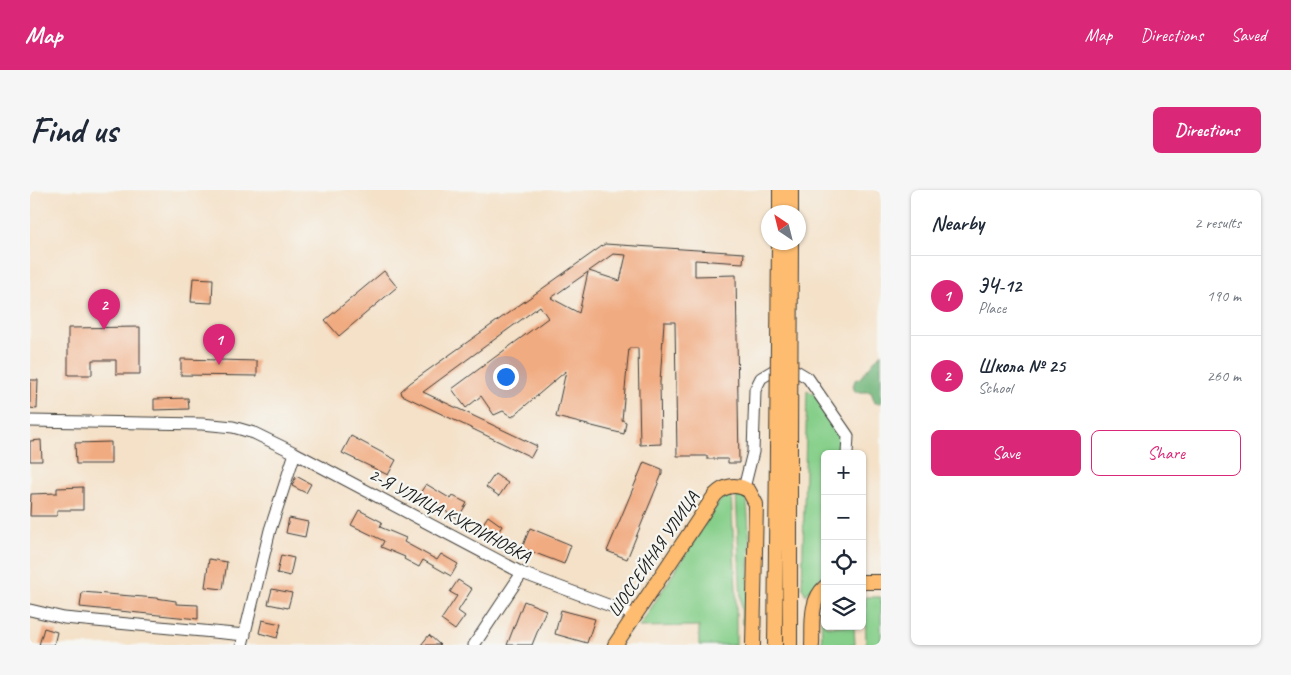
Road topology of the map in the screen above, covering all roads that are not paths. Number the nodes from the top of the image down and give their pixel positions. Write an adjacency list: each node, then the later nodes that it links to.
1 (780, 190): 3 (main road)
2 (791, 190): 4 (main road)
3 (780, 205)
4 (791, 205)
5 (779, 250): 8 (main road, bridge)
6 (791, 250): 8 (main road, bridge)
7 (30, 421): 10 (street, 2-Я УЛИЦА КУКЛИНОВКА)
8 (784, 449): 22 (main road); 23 (main road)
9 (847, 450): 11 (street)
10 (295, 453): 12 (street, 2-Я УЛИЦА КУКЛИНОВКА); 18 (street)
11 (744, 488): 17 (main road, ШОССЕЙНАЯ УЛИЦА); 21 (main road)
12 (522, 573): 17 (street, 2-Я УЛИЦА КУКЛИНОВКА); 19 (street)
13 (866, 582): 14 (main road)
14 (881, 582)
15 (821, 592): 24 (main road)
16 (30, 610): 18 (street)
17 (635, 615): 20 (main road, ШОССЕЙНАЯ УЛИЦА)
18 (244, 640)
19 (474, 645)
20 (615, 645)
21 (753, 645)
22 (775, 645)
23 (790, 645)
24 (812, 645)

